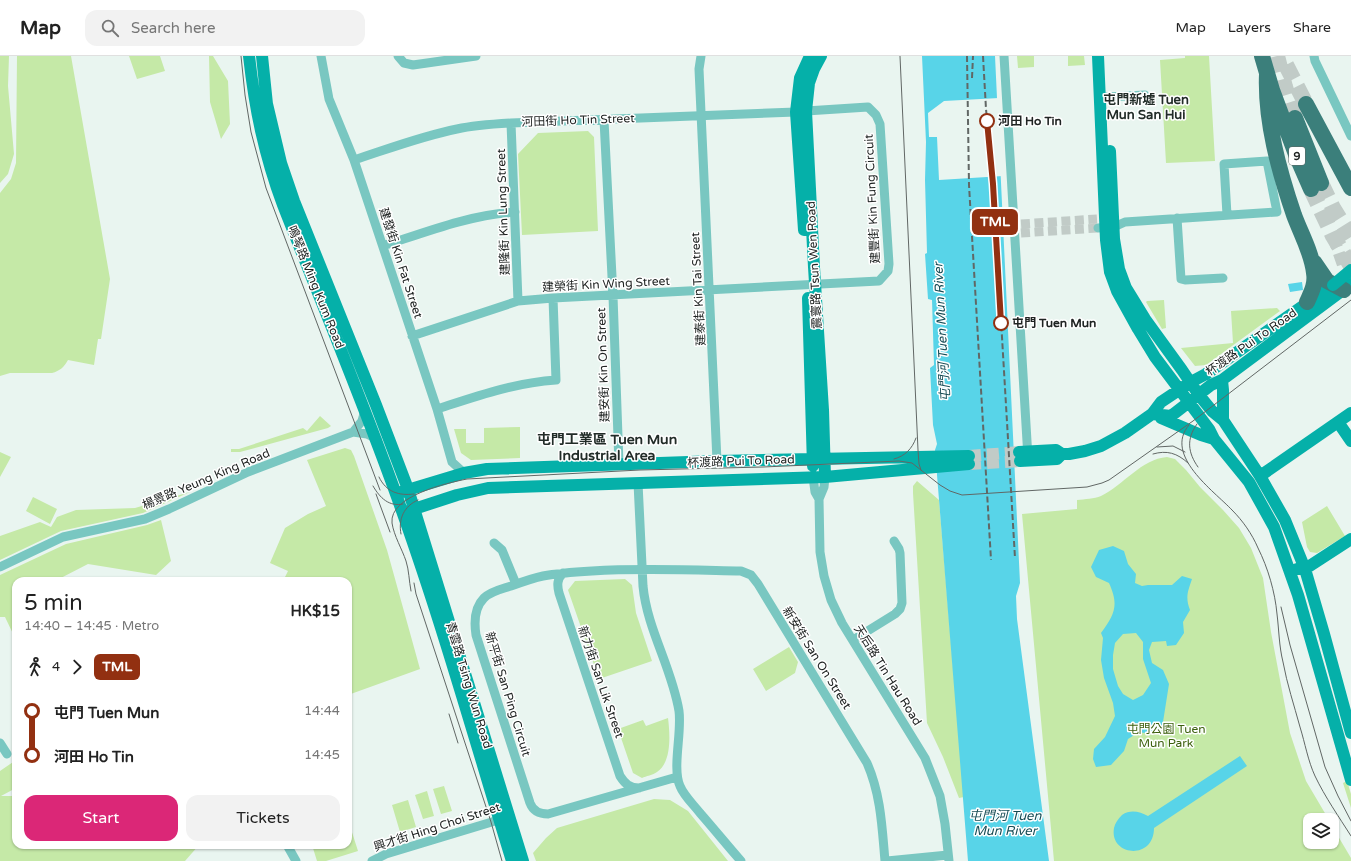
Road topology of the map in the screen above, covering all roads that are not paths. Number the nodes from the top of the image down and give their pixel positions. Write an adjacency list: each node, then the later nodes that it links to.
1 (249, 56): 47 (main road, 鳴琴路 Ming Kum Road)
2 (262, 56): 62 (main road, 鳴琴路 Ming Kum Road)
3 (321, 56): 24 (street, 建發街 Kin Fat Street)
4 (398, 56): 5 (street)
5 (476, 56)
6 (701, 56): 19 (street, 建泰街 Kin Tai Street)
7 (810, 56): 18 (main road, 震寰路 Tsun Wen Road)
8 (821, 56): 18 (main road, 震寰路 Tsun Wen Road)
9 (1004, 56): 56 (street)
10 (1098, 56): 29 (main road)
11 (1105, 56): 16 (main road)
12 (1262, 56): 14 (highway, 9)
13 (1314, 56): 23 (street)
14 (1267, 74): 20 (highway, 9); 31 (highway)
15 (1145, 95): 16 (street)
16 (1107, 97): 29 (main road)
17 (1306, 104): 25 (highway)
18 (801, 111): 19 (street, 河田街 Ho Tin Street); 34 (main road, 震寰路 Tsun Wen Road); 34 (street, 建豐街 Kin Fung Circuit)
19 (702, 116): 21 (street, 河田街 Ho Tin Street); 36 (street, 建泰街 Kin Tai Street)
20 (1295, 118)
21 (604, 120): 22 (street, 河田街 Ho Tin Street); 37 (street, 建安街 Kin On Street)
22 (511, 123): 24 (street, 河田街 Ho Tin Street); 26 (street, 建隆街 Kin Lung Street)
23 (1351, 136)
24 (354, 160): 30 (street, 建發街 Kin Fat Street)
25 (1348, 183)
26 (514, 212): 30 (street); 39 (street, 建隆街 Kin Lung Street)
27 (1227, 215): 27 (street); 28 (street)
28 (1177, 218): 29 (street); 33 (street)
29 (1108, 223): 43 (main road); 44 (main road)
30 (383, 246): 41 (street, 建發街 Kin Fat Street)
31 (1309, 252): 35 (highway); 40 (highway)
32 (1351, 270): 35 (main road, 杯渡路 Pui To Road, bridge)
33 (1223, 278)
34 (811, 284): 36 (street, 建榮街 Kin Wing Street); 57 (main road, 震寰路 Tsun Wen Road)
35 (1343, 286): 40 (main road, 杯渡路 Pui To Road); 42 (main road, 杯渡路 Pui To Road)
36 (710, 290): 37 (street, 建榮街 Kin Wing Street); 59 (street, 建泰街 Kin Tai Street)
37 (613, 296): 38 (street, 建榮街 Kin Wing Street); 61 (street, 建安街 Kin On Street)
38 (553, 298): 39 (street, 建榮街 Kin Wing Street); 46 (street)
39 (518, 301): 41 (street, 建榮街 Kin Wing Street)
40 (1307, 302): 43 (main road, 杯渡路 Pui To Road)
41 (412, 336): 46 (street, 建發街 Kin Fat Street)
42 (1222, 380): 45 (main road, 杯渡路 Pui To Road); 50 (main road)
43 (1191, 382): 44 (main road, 杯渡路 Pui To Road); 45 (main road)
44 (1180, 390): 45 (main road); 49 (main road, 杯渡路 Pui To Road)
45 (1194, 399): 49 (main road, 杯渡路 Pui To Road); 50 (main road); 53 (main road)
46 (436, 409): 63 (street, 建發街 Kin Fat Street)
47 (365, 410): 52 (street); 54 (main road, 鳴琴路 Ming Kum Road)
48 (1351, 413): 51 (main road)
49 (1152, 414): 53 (main road); 56 (main road, 杯渡路 Pui To Road)
50 (1223, 420): 64 (main road)
51 (1338, 422): 55 (main road); 64 (main road)
52 (353, 432): 54 (street); 74 (street, 楊景路 Yeung King Road)
53 (1214, 438): 76 (main road)
54 (377, 439): 69 (main road, 鳴琴路 Ming Kum Road)
55 (1351, 441)
56 (1024, 456)
57 (819, 459): 59 (main road, 杯渡路 Pui To Road); 60 (main road, 杯渡路 Pui To Road); 65 (main road, 震寰路 Tsun Wen Road)
58 (969, 460): 60 (main road, 杯渡路 Pui To Road)
59 (717, 461): 61 (main road, 杯渡路 Pui To Road)
60 (932, 462): 65 (main road, 杯渡路 Pui To Road)
61 (618, 465): 63 (main road, 杯渡路 Pui To Road)
62 (399, 466): 66 (main road); 68 (main road, 鳴琴路 Ming Kum Road)
63 (464, 473): 66 (main road, 杯渡路 Pui To Road)
64 (1260, 476): 77 (main road)
65 (819, 477): 67 (main road, 杯渡路 Pui To Road); 80 (street, 天后路 Tin Hau Road)
66 (431, 483): 68 (main road, 杯渡路 Pui To Road)
67 (638, 483): 70 (main road, 杯渡路 Pui To Road); 75 (street)
68 (408, 490): 69 (main road, 杯渡路 Pui To Road); 70 (main road, 鳴琴路 Ming Kum Road)
69 (396, 493): 70 (main road, 鳴琴路 Ming Kum Road)
70 (409, 511): 87 (main road, 青雲路 Tsing Wun Road)
71 (1351, 539): 77 (main road)
72 (894, 541): 80 (street)
73 (494, 543): 79 (street)
74 (0, 567)
75 (642, 568): 78 (street, 新平街 San Ping Circuit); 84 (street); 95 (street, 新安街 San On Street)
76 (1289, 568): 77 (main road); 85 (main road)
77 (1304, 569): 81 (main road)
78 (563, 573): 79 (street, 新平街 San Ping Circuit); 86 (street, 新力街 San Lik Street)
79 (516, 584): 86 (street, 新平街 San Ping Circuit)
80 (853, 640): 89 (street, 天后路 Tin Hau Road)
81 (1351, 733)
82 (0, 744): 83 (street)
83 (7, 754)
84 (677, 777): 86 (street, 新平街 San Ping Circuit); 94 (street)
85 (1351, 780)
86 (639, 788)
87 (504, 818): 91 (street, 興才街 Hing Choi Street); 92 (main road, 青雲路 Tsing Wun Road); 93 (main road, 青雲路 Tsing Wun Road)
88 (289, 849): 90 (street)
89 (949, 858): 95 (street)
90 (296, 861)
91 (372, 861)
92 (512, 861)
93 (523, 861)
94 (741, 861)
95 (886, 861)

